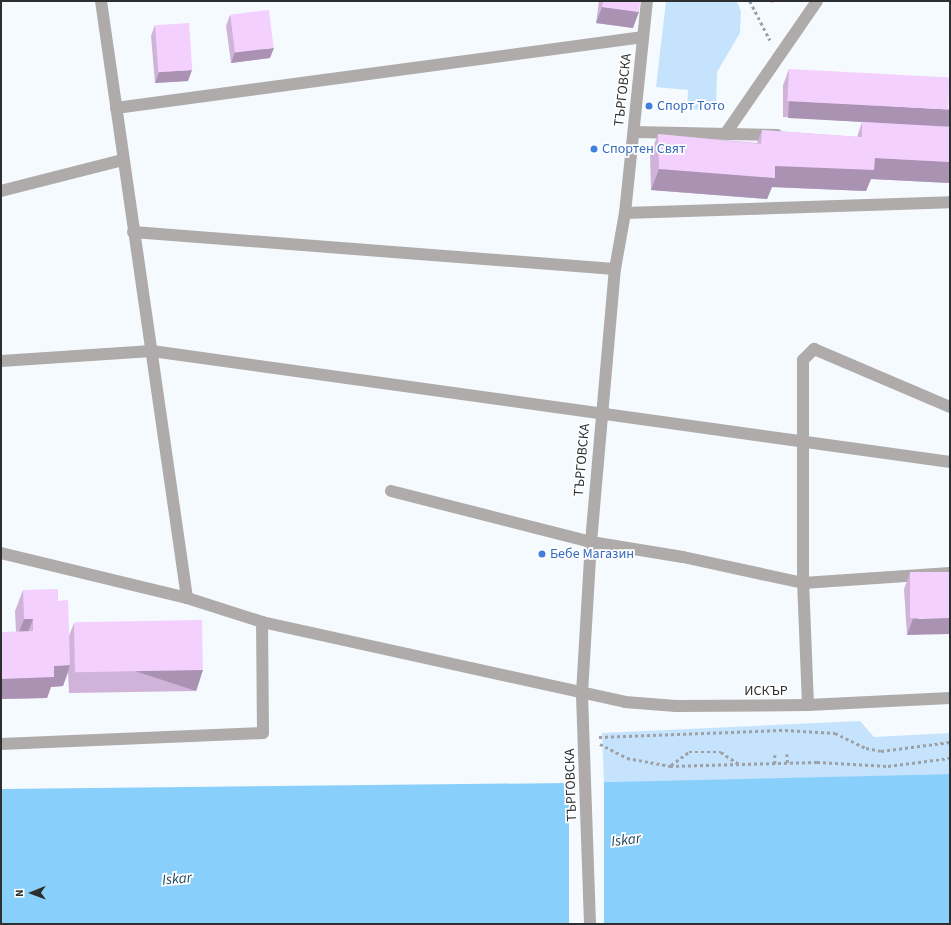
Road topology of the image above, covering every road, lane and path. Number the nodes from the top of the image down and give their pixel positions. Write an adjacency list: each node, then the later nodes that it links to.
1 (101, 1): 7 (street)
2 (647, 1): 5 (street, ТЪРГОВСКА)
3 (750, 1): 6 (path)
4 (817, 1): 6 (street)
5 (643, 36): 7 (street); 8 (street, ТЪРГОВСКА)
6 (778, 57): 9 (street)
7 (116, 108): 11 (street)
8 (634, 132): 9 (street); 14 (street, ТЪРГОВСКА)
9 (726, 133): 10 (street)
10 (788, 135)
11 (123, 160): 12 (street); 15 (street)
12 (1, 191)
13 (950, 202): 14 (street)
14 (625, 213): 16 (street, ТЪРГОВСКА)
15 (133, 232): 16 (street); 17 (street)
16 (615, 269): 20 (street, ТЪРГОВСКА)
17 (152, 351): 18 (street); 20 (street); 28 (street)
18 (1, 361)
19 (950, 407): 21 (street)
20 (601, 414): 21 (street); 24 (street, ТЪРГОВСКА)
21 (802, 441): 22 (street); 27 (street)
22 (950, 462)
23 (391, 491): 24 (street)
24 (591, 542): 27 (street); 30 (street, ТЪРГОВСКА)
25 (1, 553): 28 (street, ИСКЪР)
26 (950, 573): 27 (street)
27 (803, 583): 32 (street)
28 (187, 598): 29 (street, ИСКЪР)
29 (262, 622): 30 (street, ИСКЪР); 35 (street)
30 (582, 693): 32 (street, ИСКЪР); 33 (street, ТЪРГОВСКА)
31 (950, 698): 32 (street, ИСКЪР)
32 (808, 705)
33 (584, 731): 34 (path); 41 (path); 43 (street, ТЪРГОВСКА)
34 (950, 742)
35 (1, 744)
36 (787, 754): 39 (path)
37 (775, 755): 40 (path)
38 (950, 758): 39 (path)
39 (788, 764): 40 (path)
40 (775, 765): 42 (path)
41 (670, 766): 42 (path); 42 (path)
42 (740, 766)
43 (590, 924)

